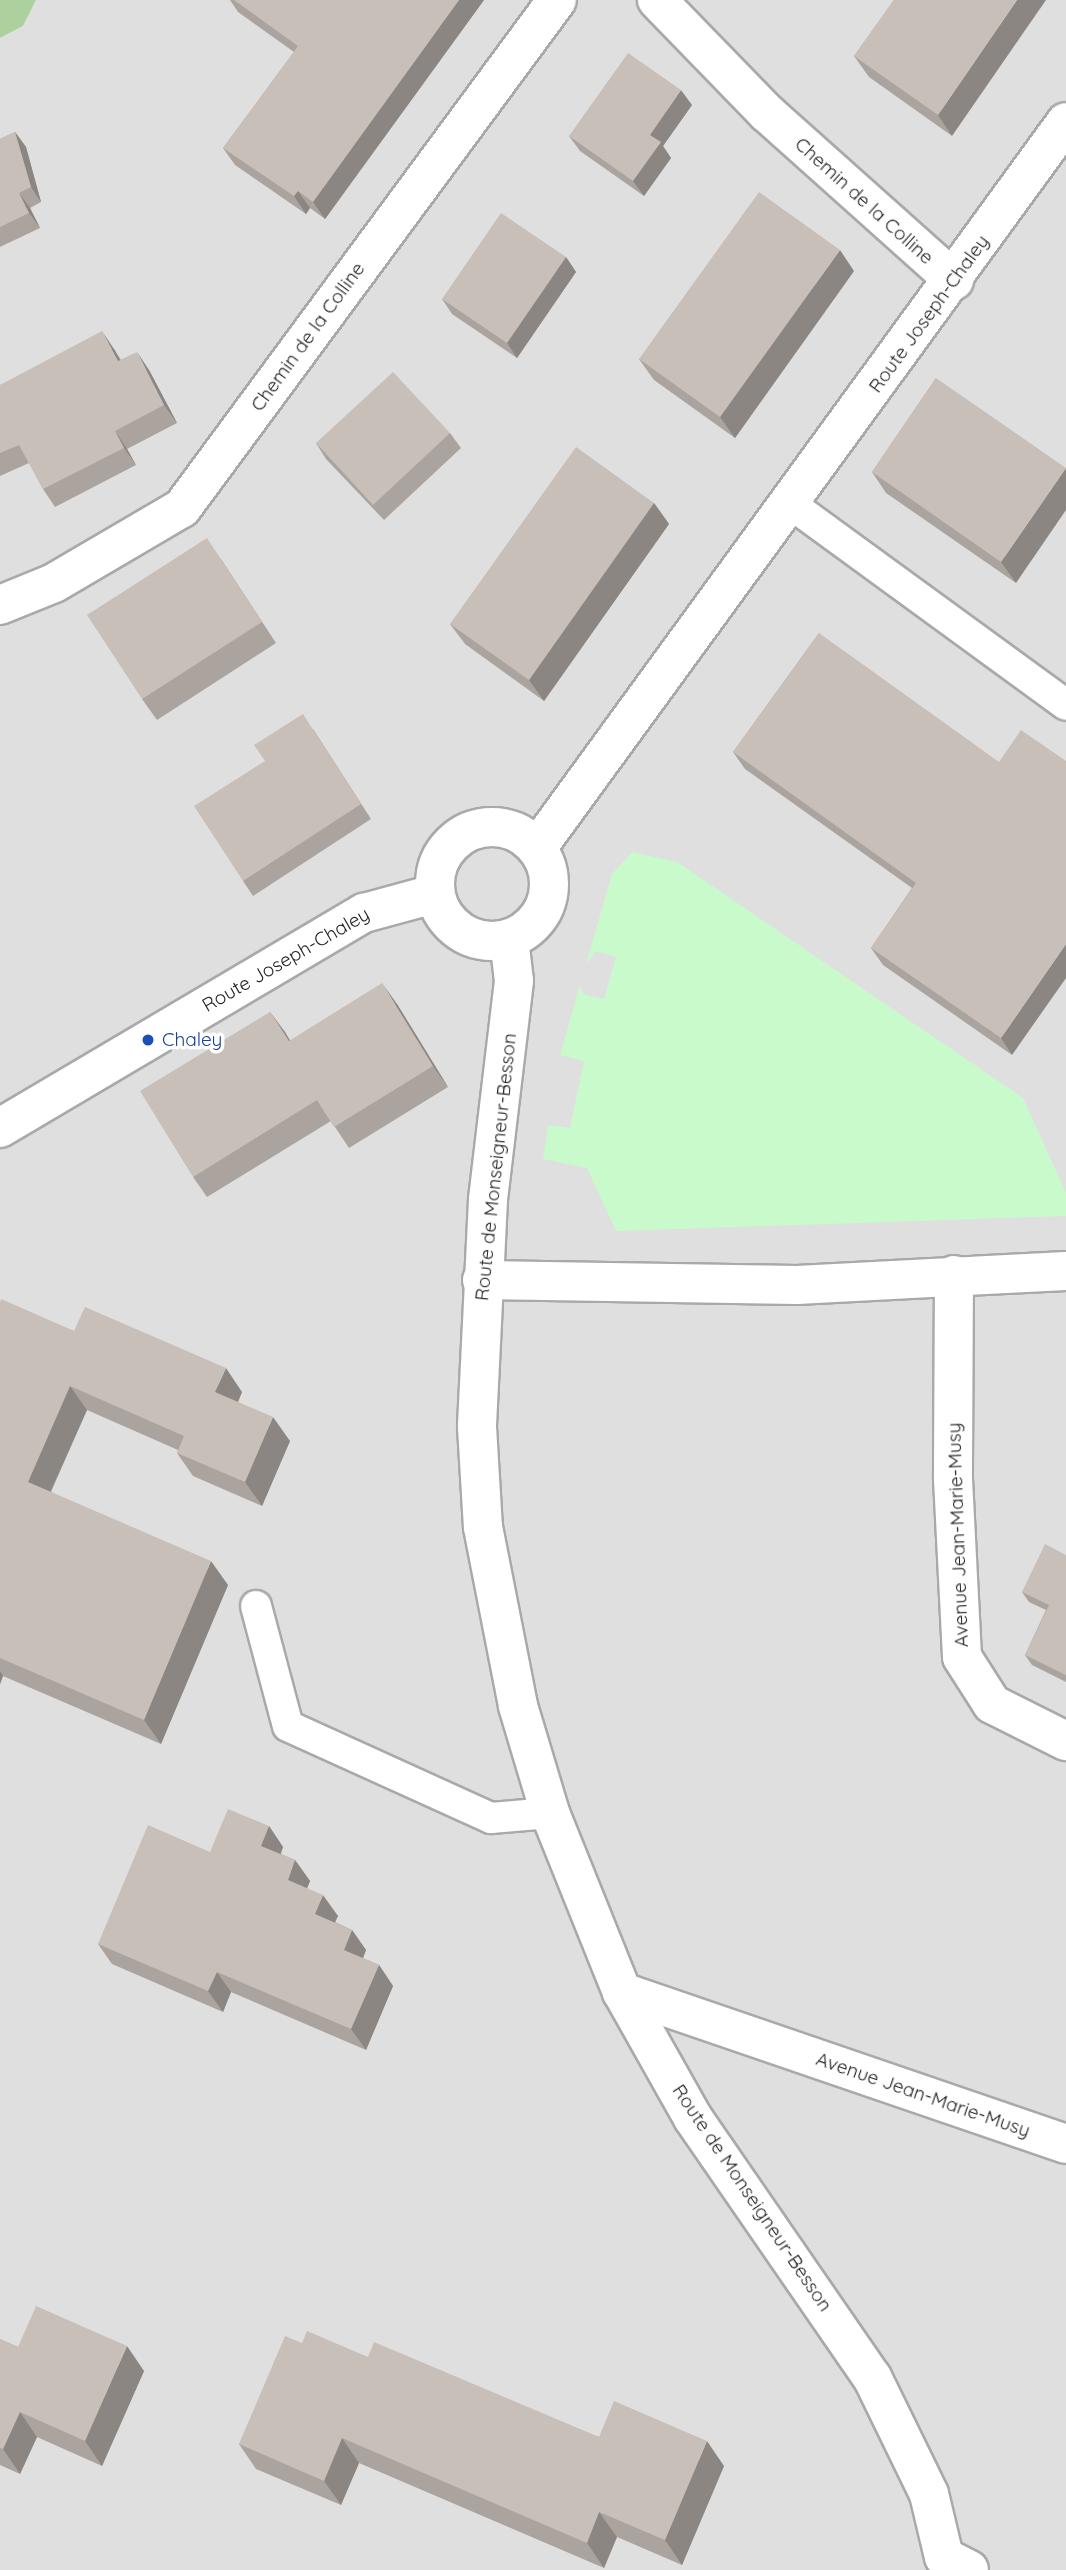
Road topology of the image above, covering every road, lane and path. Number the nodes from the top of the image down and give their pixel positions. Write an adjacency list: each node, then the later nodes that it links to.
1 (557, 0): 6 (street, Chemin de la Colline)
2 (657, 0): 4 (street, Chemin de la Colline)
3 (1066, 122): 4 (street, Route Joseph-Chaley)
4 (954, 280): 5 (street, Route Joseph-Chaley)
5 (792, 505): 7 (lane); 8 (street, Route Joseph-Chaley)
6 (0, 605)
7 (1066, 705)
8 (537, 848): 9 (street); 10 (street)
9 (435, 894): 10 (street); 11 (street, Route Joseph-Chaley)
10 (509, 939): 14 (street, Route de Monseigneur-Besson)
11 (0, 1128)
12 (1066, 1271): 13 (street)
13 (954, 1275): 14 (street); 16 (street, Avenue Jean-Marie-Musy)
14 (482, 1280): 17 (street, Route de Monseigneur-Besson)
15 (256, 1606): 17 (lane)
16 (1066, 1741)
17 (550, 1813): 18 (street, Route de Monseigneur-Besson)
18 (622, 1992): 19 (street, Avenue Jean-Marie-Musy); 20 (street, Route de Monseigneur-Besson)
19 (1066, 2144)
20 (951, 2566)

